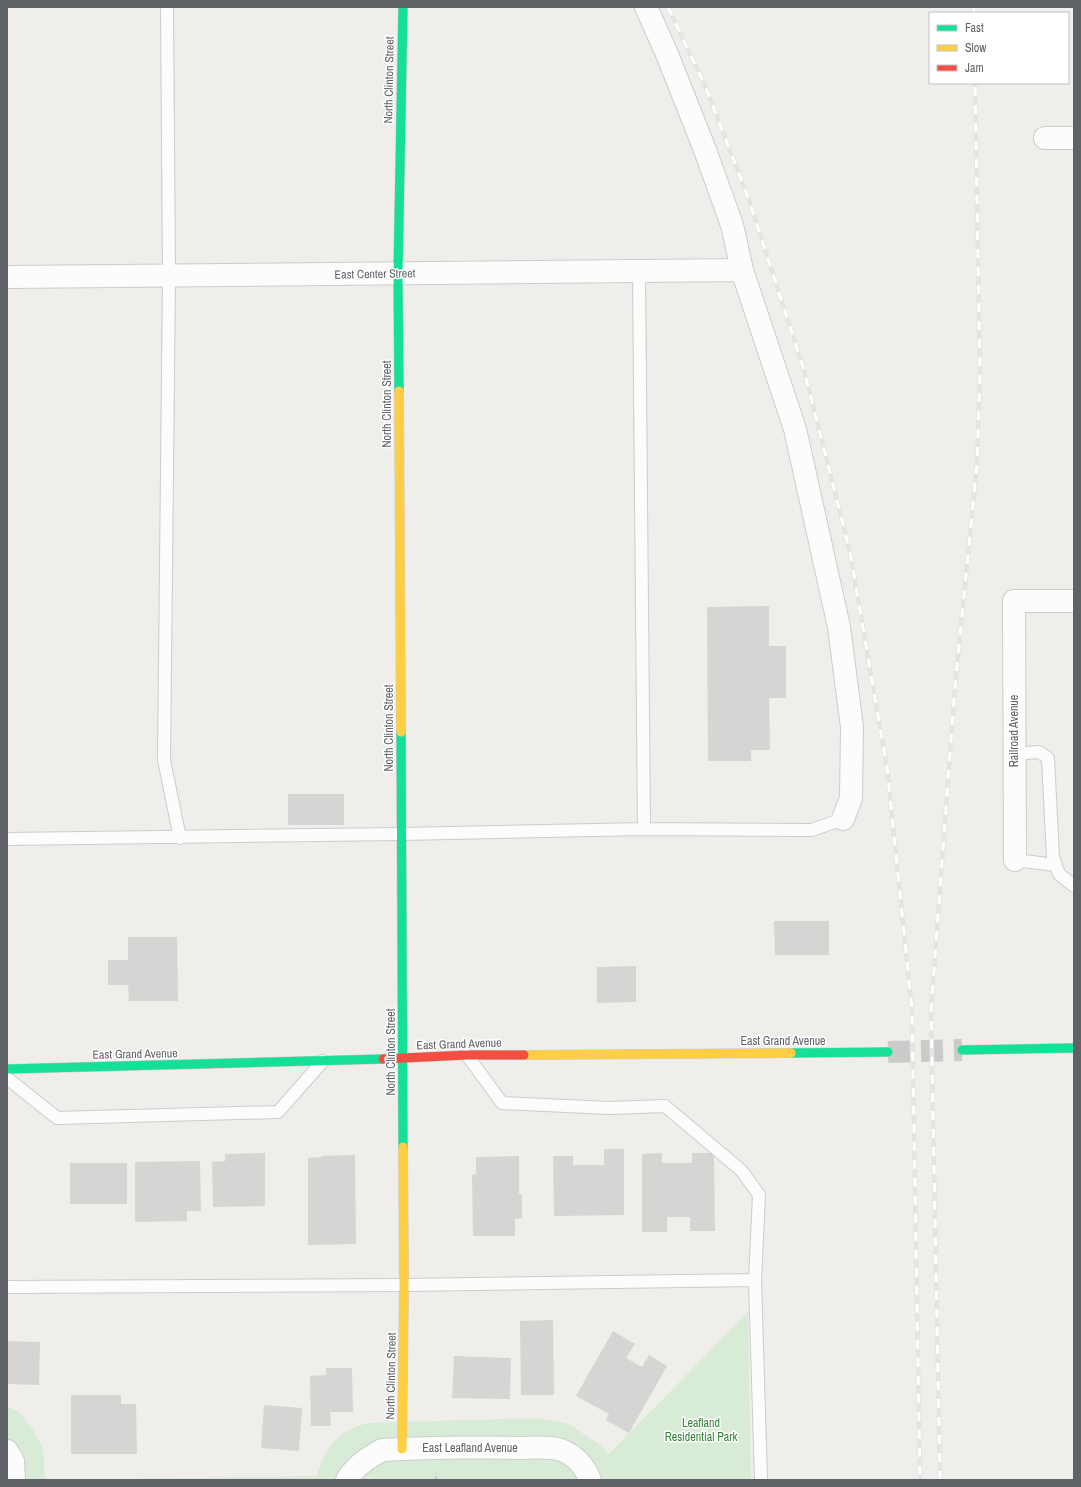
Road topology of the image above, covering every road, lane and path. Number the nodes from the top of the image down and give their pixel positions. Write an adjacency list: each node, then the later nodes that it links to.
1 (167, 7): 9 (lane)
2 (403, 7): 8 (street, North Clinton Street)
3 (646, 7): 6 (street)
4 (1045, 138): 5 (street)
5 (1074, 138)
6 (742, 270): 7 (street, East Center Street); 13 (street)
7 (639, 272): 8 (street, East Center Street); 14 (lane)
8 (398, 274): 9 (street, East Center Street); 15 (street, North Clinton Street)
9 (169, 276): 10 (street, East Center Street); 16 (lane)
10 (7, 277)
11 (1074, 601): 12 (street, Railroad Avenue)
12 (1014, 754): 18 (street, Railroad Avenue); 19 (lane)
13 (843, 819): 14 (lane)
14 (644, 829): 15 (lane)
15 (402, 834): 16 (lane); 25 (street, North Clinton Street)
16 (180, 838): 17 (lane)
17 (7, 840)
18 (1015, 860): 19 (lane)
19 (1056, 865): 20 (lane)
20 (1074, 886)
21 (1074, 1048): 22 (street)
22 (962, 1050)
23 (888, 1052): 24 (street, East Grand Avenue)
24 (468, 1055): 25 (street, East Grand Avenue); 29 (lane)
25 (402, 1059): 26 (street, East Grand Avenue); 30 (street, North Clinton Street)
26 (323, 1061): 27 (street, East Grand Avenue); 28 (lane)
27 (7, 1069)
28 (7, 1078)
29 (755, 1280): 30 (lane); 37 (lane)
30 (404, 1285): 31 (lane); 32 (street, North Clinton Street)
31 (7, 1287)
32 (402, 1449): 35 (street, East Leafland Avenue); 36 (street, East Leafland Avenue)
33 (7, 1452): 34 (street)
34 (14, 1480)
35 (347, 1480)
36 (590, 1480)
37 (761, 1480)

